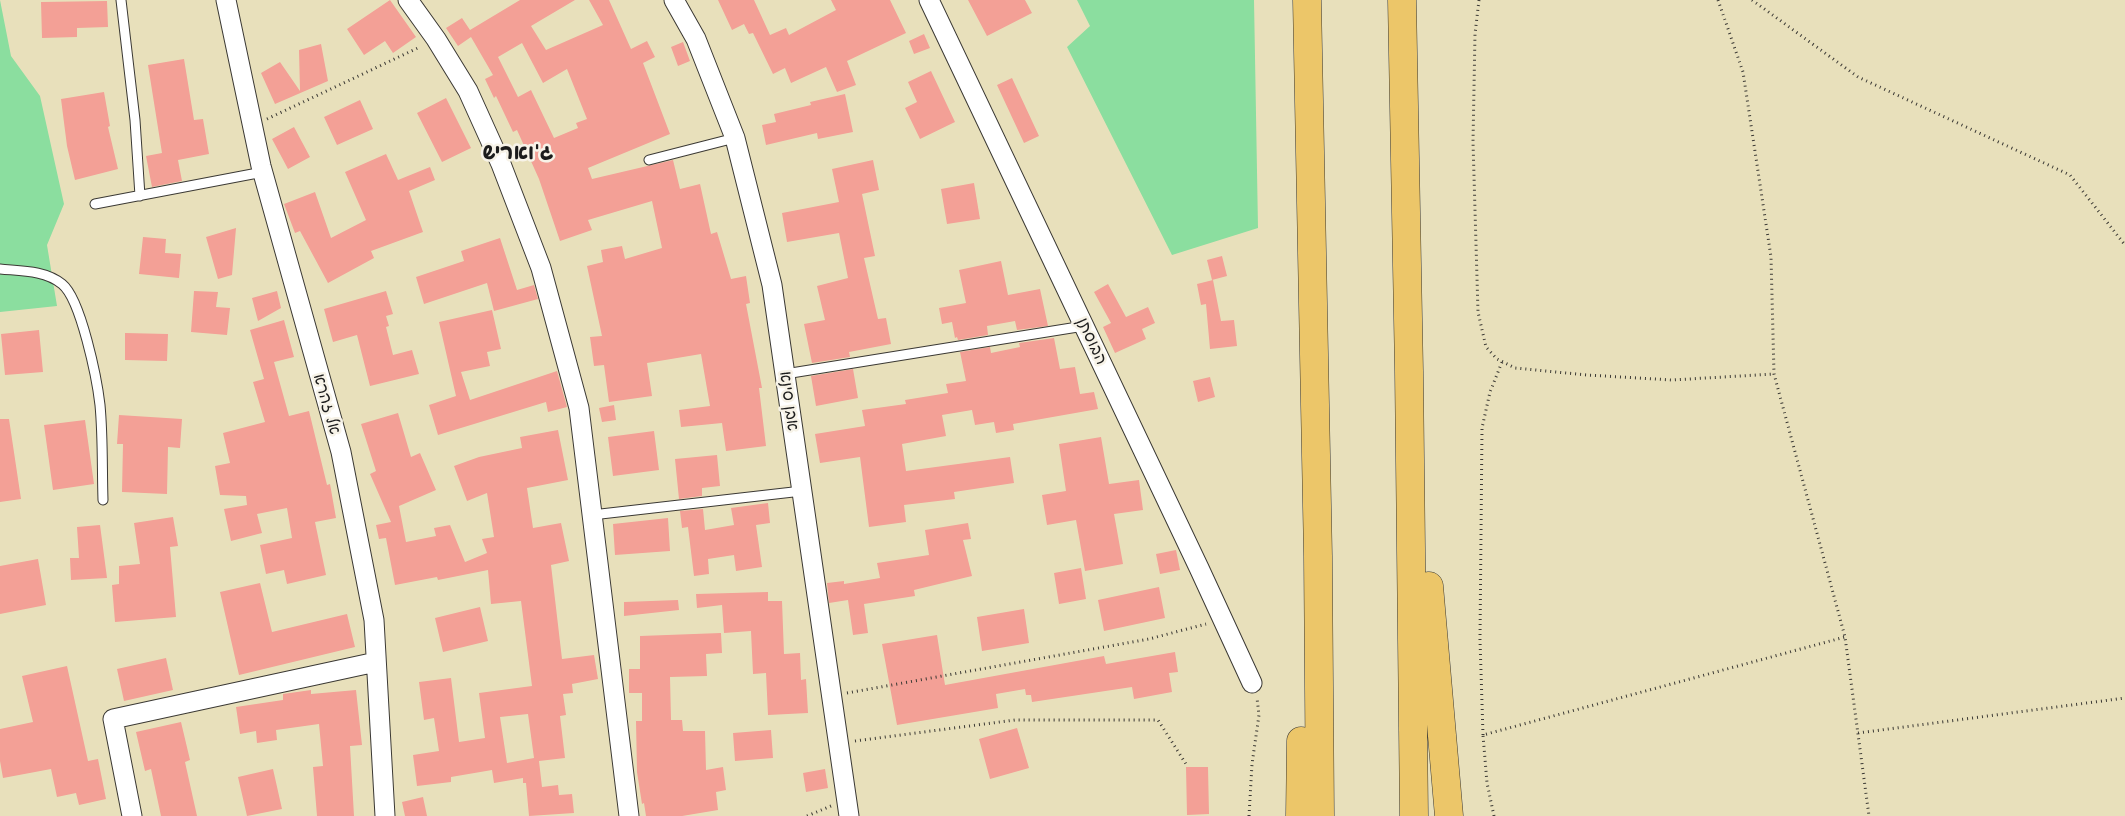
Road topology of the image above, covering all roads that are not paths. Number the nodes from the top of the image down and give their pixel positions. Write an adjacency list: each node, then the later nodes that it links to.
1 (121, 0): 11 (lane)
2 (226, 0): 10 (street, אל זהרא)
3 (408, 0): 20 (street)
4 (674, 0): 8 (street, אבן סינא)
5 (930, 0): 15 (street, הבוסתן)
6 (1307, 0): 14 (highway)
7 (1402, 0): 16 (highway)
8 (735, 138): 9 (lane); 17 (street, אבן סינא)
9 (649, 160)
10 (263, 172): 11 (lane); 21 (street, אל זהרא)
11 (140, 196): 12 (lane)
12 (95, 204)
13 (0, 269): 19 (lane)
14 (1312, 274): 27 (highway); 28 (highway)
15 (1084, 326): 17 (lane); 22 (street, הבוסתן)
16 (1409, 371): 29 (highway); 30 (highway)
17 (785, 374): 18 (street, אבן סינא)
18 (802, 491): 20 (lane); 23 (street, אבן סינא)
19 (103, 500)
20 (592, 515): 26 (street)
21 (376, 662): 24 (street); 25 (street, אל זהרא)
22 (1252, 683)
23 (848, 808)
24 (132, 816)
25 (385, 816)
26 (629, 816)
27 (1300, 816)
28 (1320, 816)
29 (1414, 816)
30 (1449, 816)

